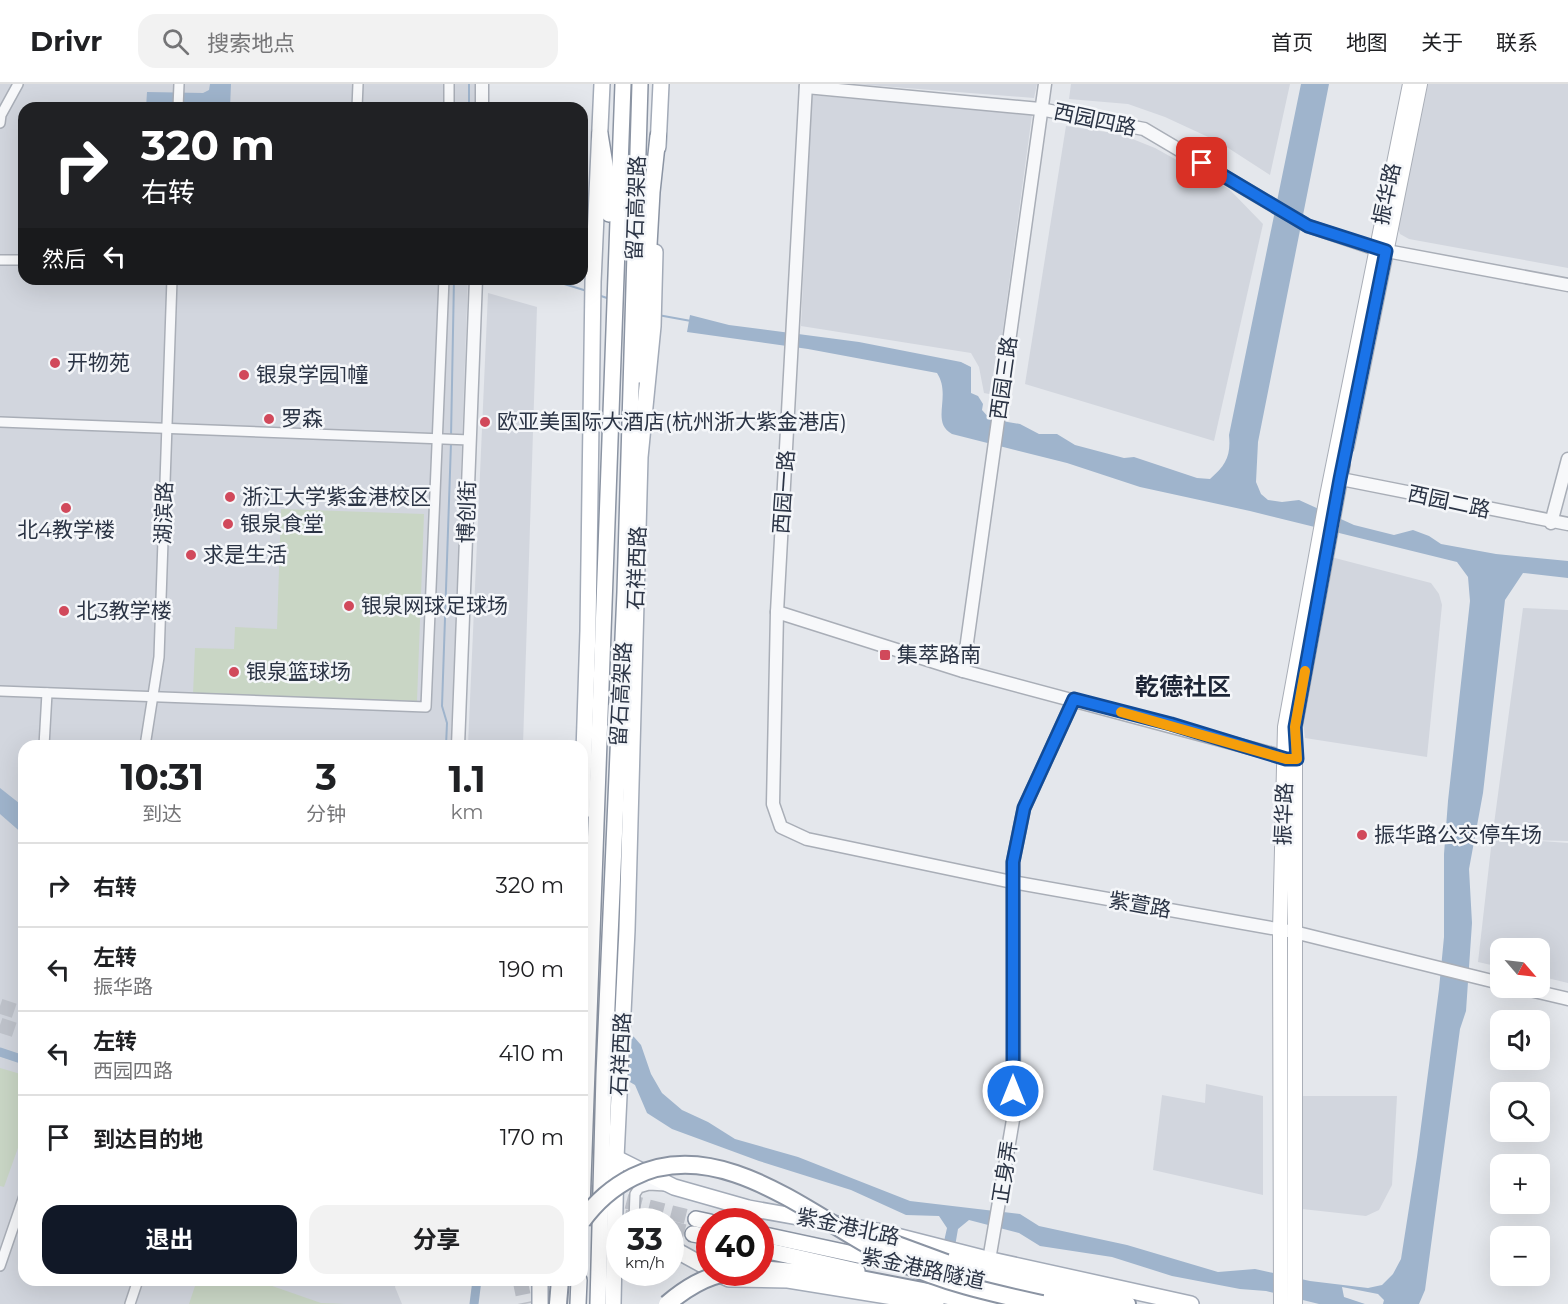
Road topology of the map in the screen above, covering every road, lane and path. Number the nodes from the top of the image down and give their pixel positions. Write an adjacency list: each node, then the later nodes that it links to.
1 (18, 84): 19 (street)
2 (179, 84): 14 (street)
3 (358, 84): 15 (street)
4 (449, 84): 16 (street)
5 (482, 84): 17 (street)
6 (602, 84): 26 (main road)
7 (623, 84): 26 (main road, 留石高架路)
8 (640, 84): 28 (main road, 留石高架路)
9 (661, 84): 28 (main road)
10 (1045, 84): 18 (street, 西园三路)
11 (1410, 84): 20 (main road, 振华路)
12 (1420, 84): 20 (main road, 振华路)
13 (806, 86): 18 (street, 西园四路); 39 (street, 西园一路)
14 (178, 102)
15 (357, 102)
16 (449, 102)
17 (482, 102)
18 (1040, 109): 20 (street, 西园四路); 40 (street, 西园三路)
19 (0, 123)
20 (1381, 250): 27 (street, 西园四路); 36 (main road, 振华路)
21 (0, 260): 22 (street)
22 (18, 260)
23 (172, 285): 32 (street, 湖滨路)
24 (444, 285): 33 (street)
25 (476, 285): 34 (street, 博创街)
26 (606, 285): 29 (main road, 留石高架路); 29 (main road)
27 (1568, 285)
28 (644, 297): 30 (main road, 留石高架路); 30 (main road, 石祥西路)
29 (605, 310): 48 (main road); 56 (main road, 留石高架路)
30 (643, 323): 57 (main road, 石祥西路); 57 (main road, 留石高架路)
31 (0, 422): 32 (street)
32 (167, 430): 33 (street); 43 (street, 湖滨路)
33 (442, 439): 34 (street); 43 (street)
34 (468, 440): 47 (street, 博创街)
35 (1568, 459): 37 (street)
36 (1336, 478): 37 (street, 西园二路); 49 (main road, 振华路)
37 (1551, 523): 38 (street, 西园二路)
38 (1568, 524)
39 (777, 612): 40 (street); 50 (street, 西园一路)
40 (963, 671): 44 (street)
41 (0, 691): 42 (street)
42 (46, 693): 43 (street); 45 (street)
43 (153, 698): 46 (street, 湖滨路)
44 (1074, 699): 49 (street); 51 (street, 正身弄)
45 (44, 740)
46 (146, 740)
47 (458, 740)
48 (584, 740)
49 (1292, 759): 52 (main road, 振华路)
50 (781, 827): 51 (street, 紫萱路)
51 (1012, 882): 52 (street, 紫萱路); 67 (street, 正身弄)
52 (1287, 931): 53 (street, 紫萱路); 70 (main road, 振华路)
53 (1490, 981)
54 (1550, 995): 55 (street)
55 (1568, 999)
56 (588, 1026)
57 (611, 1077): 58 (main road, 石祥西路); 82 (main road, 留石高架路)
58 (616, 1158): 59 (main road, 紫金港北路); 61 (main road, 石祥西路)
59 (674, 1187): 62 (street); 67 (main road, 紫金港北路)
60 (778, 1194): 64 (highway, bridge); 88 (highway, bridge); 90 (highway, bridge)
61 (617, 1208)
62 (634, 1208)
63 (18, 1214): 68 (street)
64 (588, 1214)
65 (774, 1237): 89 (main road, 紫金港路隧道)
66 (774, 1252): 87 (main road, 紫金港路隧道)
67 (989, 1260): 91 (main road, 紫金港北路)
68 (0, 1266)
69 (774, 1270): 86 (highway)
70 (1287, 1273): 92 (main road, 振华路); 93 (main road, 振华路)
71 (774, 1280): 85 (main road)
72 (696, 1283): 84 (highway, bridge)
73 (136, 1286): 78 (street)
74 (540, 1286): 79 (main road)
75 (560, 1286): 80 (highway)
76 (579, 1286): 81 (main road)
77 (614, 1286): 83 (main road, 石祥西路)
78 (130, 1304)
79 (540, 1304)
80 (558, 1304)
81 (579, 1304)
82 (598, 1304)
83 (613, 1304)
84 (667, 1304)
85 (936, 1304)
86 (990, 1304)
87 (1012, 1304)
88 (1042, 1304)
89 (1086, 1304)
90 (1127, 1304)
91 (1191, 1304)
92 (1281, 1304)
93 (1294, 1304)

